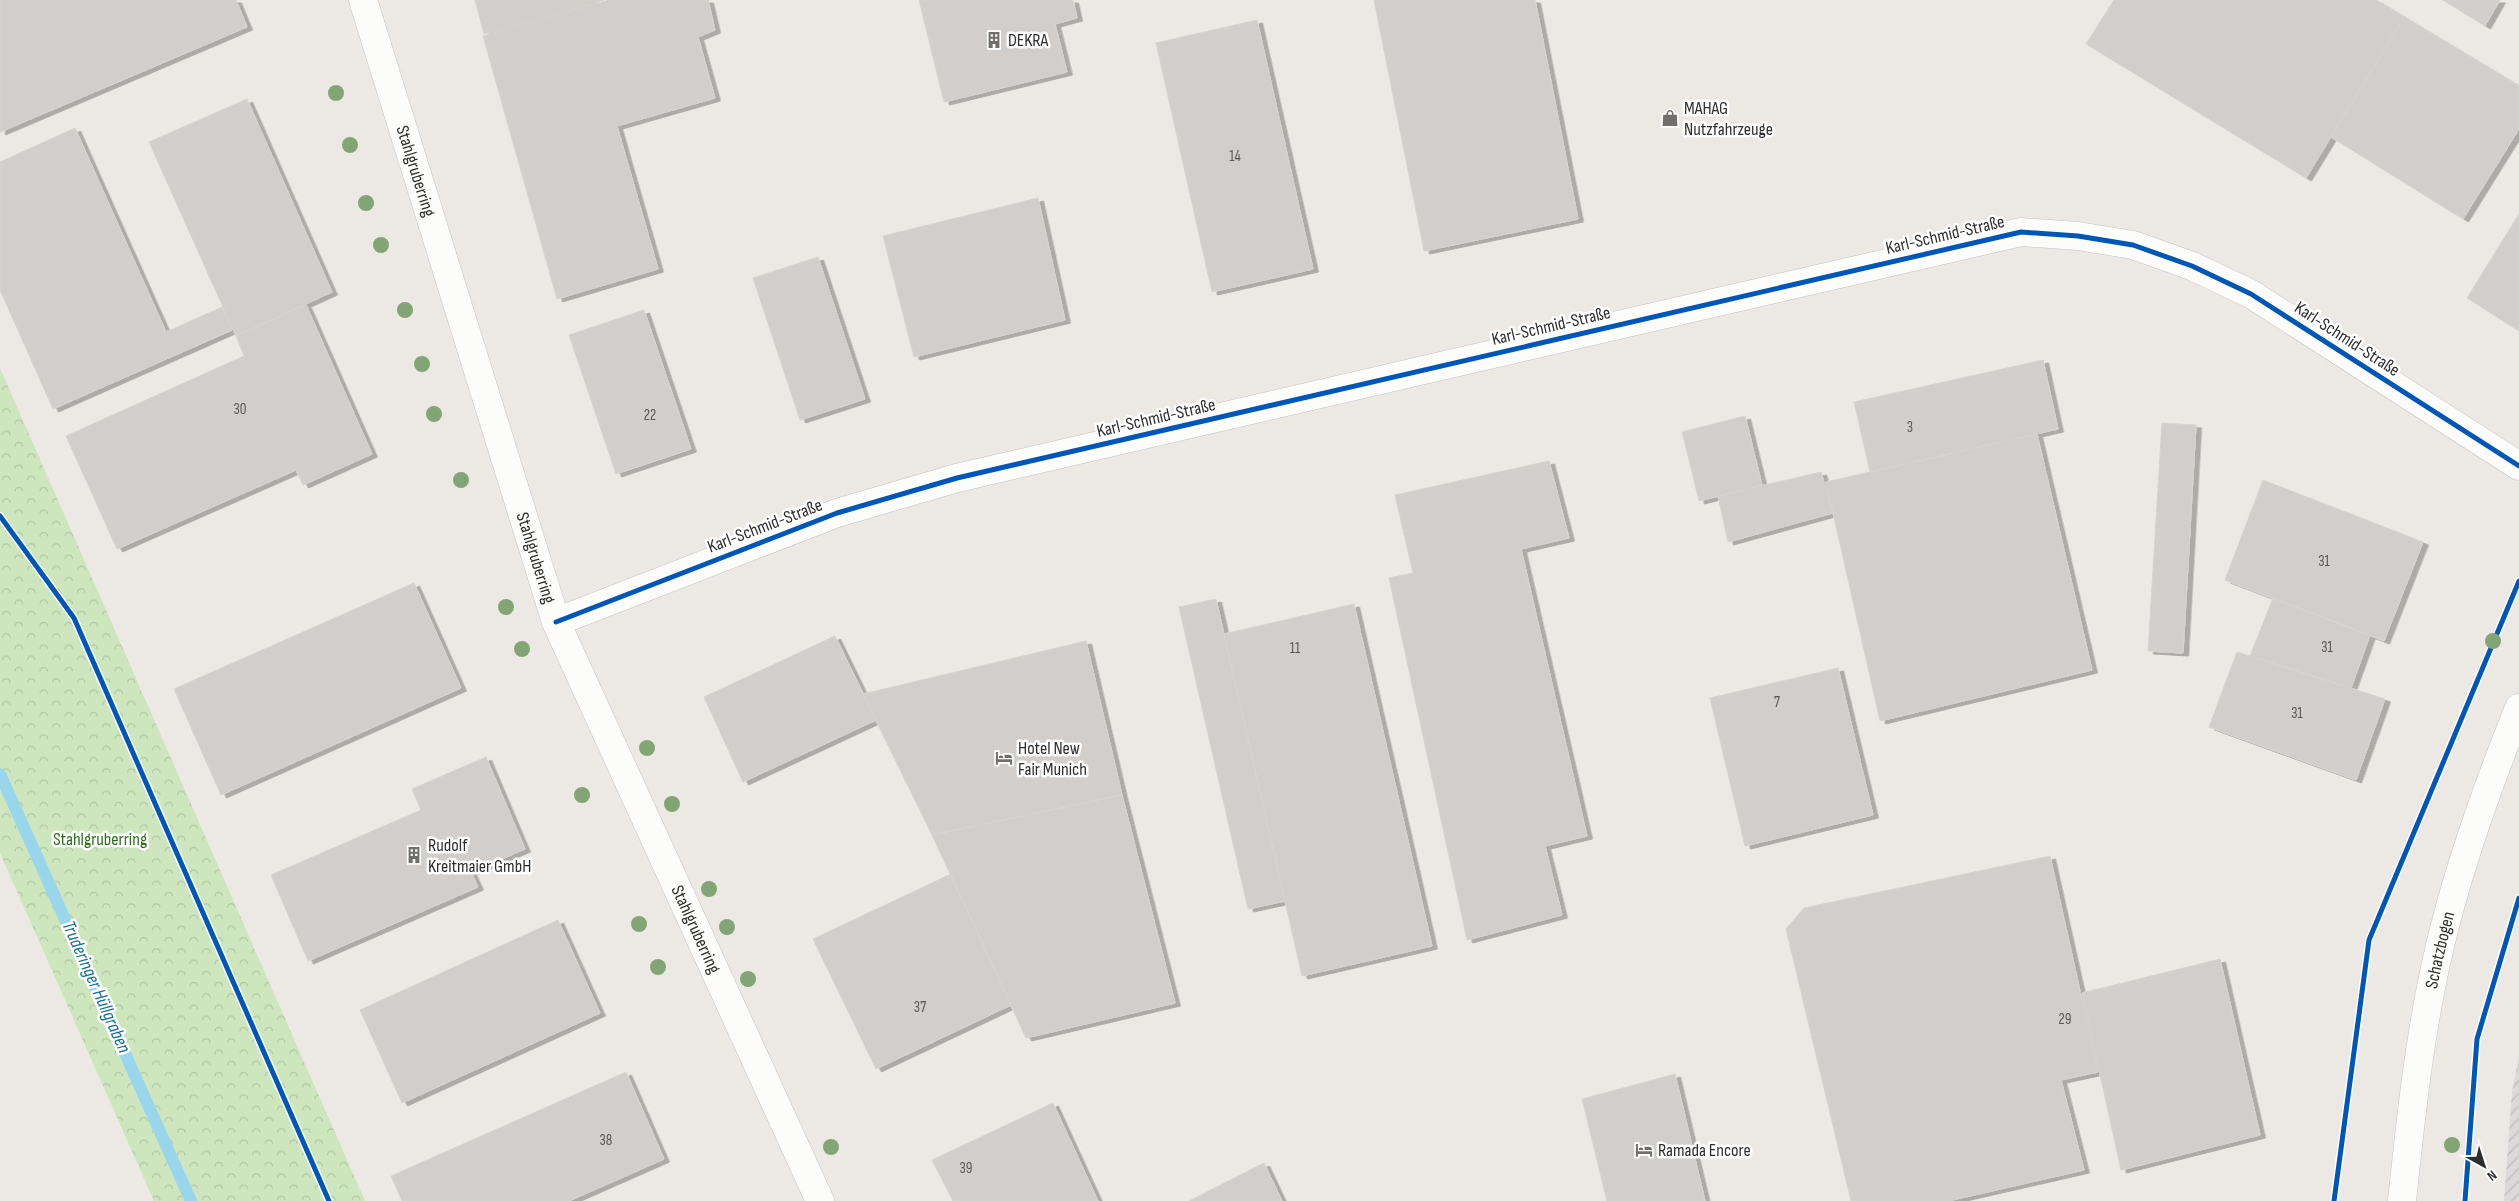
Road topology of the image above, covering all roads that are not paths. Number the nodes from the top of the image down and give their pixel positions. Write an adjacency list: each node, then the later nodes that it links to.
1 (363, 0): 3 (street, Stahlgruberring)
2 (2519, 466): 3 (street, Karl-Schmid-Straße)
3 (556, 622): 5 (street, Stahlgruberring)
4 (2519, 708): 6 (street, Schatzbogen)
5 (820, 1201)
6 (2402, 1201)

